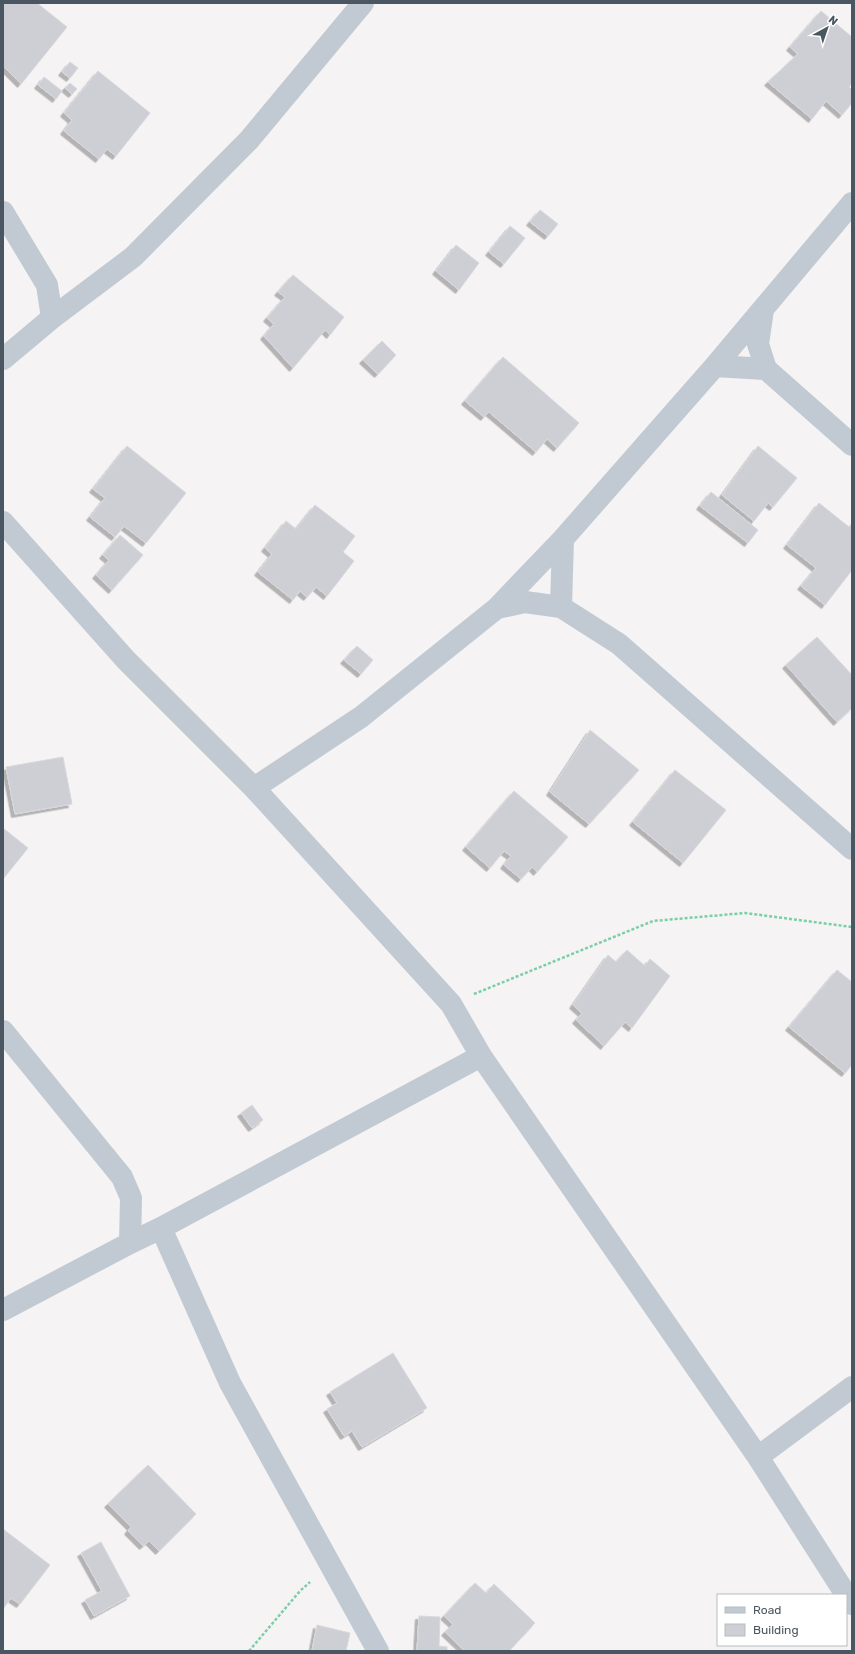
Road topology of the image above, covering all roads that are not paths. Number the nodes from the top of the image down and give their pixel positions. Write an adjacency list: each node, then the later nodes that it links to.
1 (363, 3): 5 (street)
2 (852, 203): 4 (street)
3 (3, 212): 5 (street)
4 (763, 310): 7 (street); 8 (street)
5 (52, 318): 6 (street)
6 (3, 359)
7 (715, 366): 8 (street); 11 (street)
8 (766, 369): 9 (street)
9 (852, 445)
10 (3, 522): 14 (street)
11 (563, 539): 12 (street); 13 (street)
12 (562, 607): 13 (street); 15 (street)
13 (497, 608): 14 (street)
14 (254, 788): 17 (street)
15 (852, 849)
16 (3, 1031): 19 (street)
17 (481, 1056): 18 (street); 22 (street)
18 (161, 1228): 19 (street); 24 (street)
19 (130, 1243): 20 (street)
20 (3, 1310)
21 (852, 1387): 22 (street)
22 (758, 1457): 23 (street)
23 (846, 1594)
24 (378, 1651)

